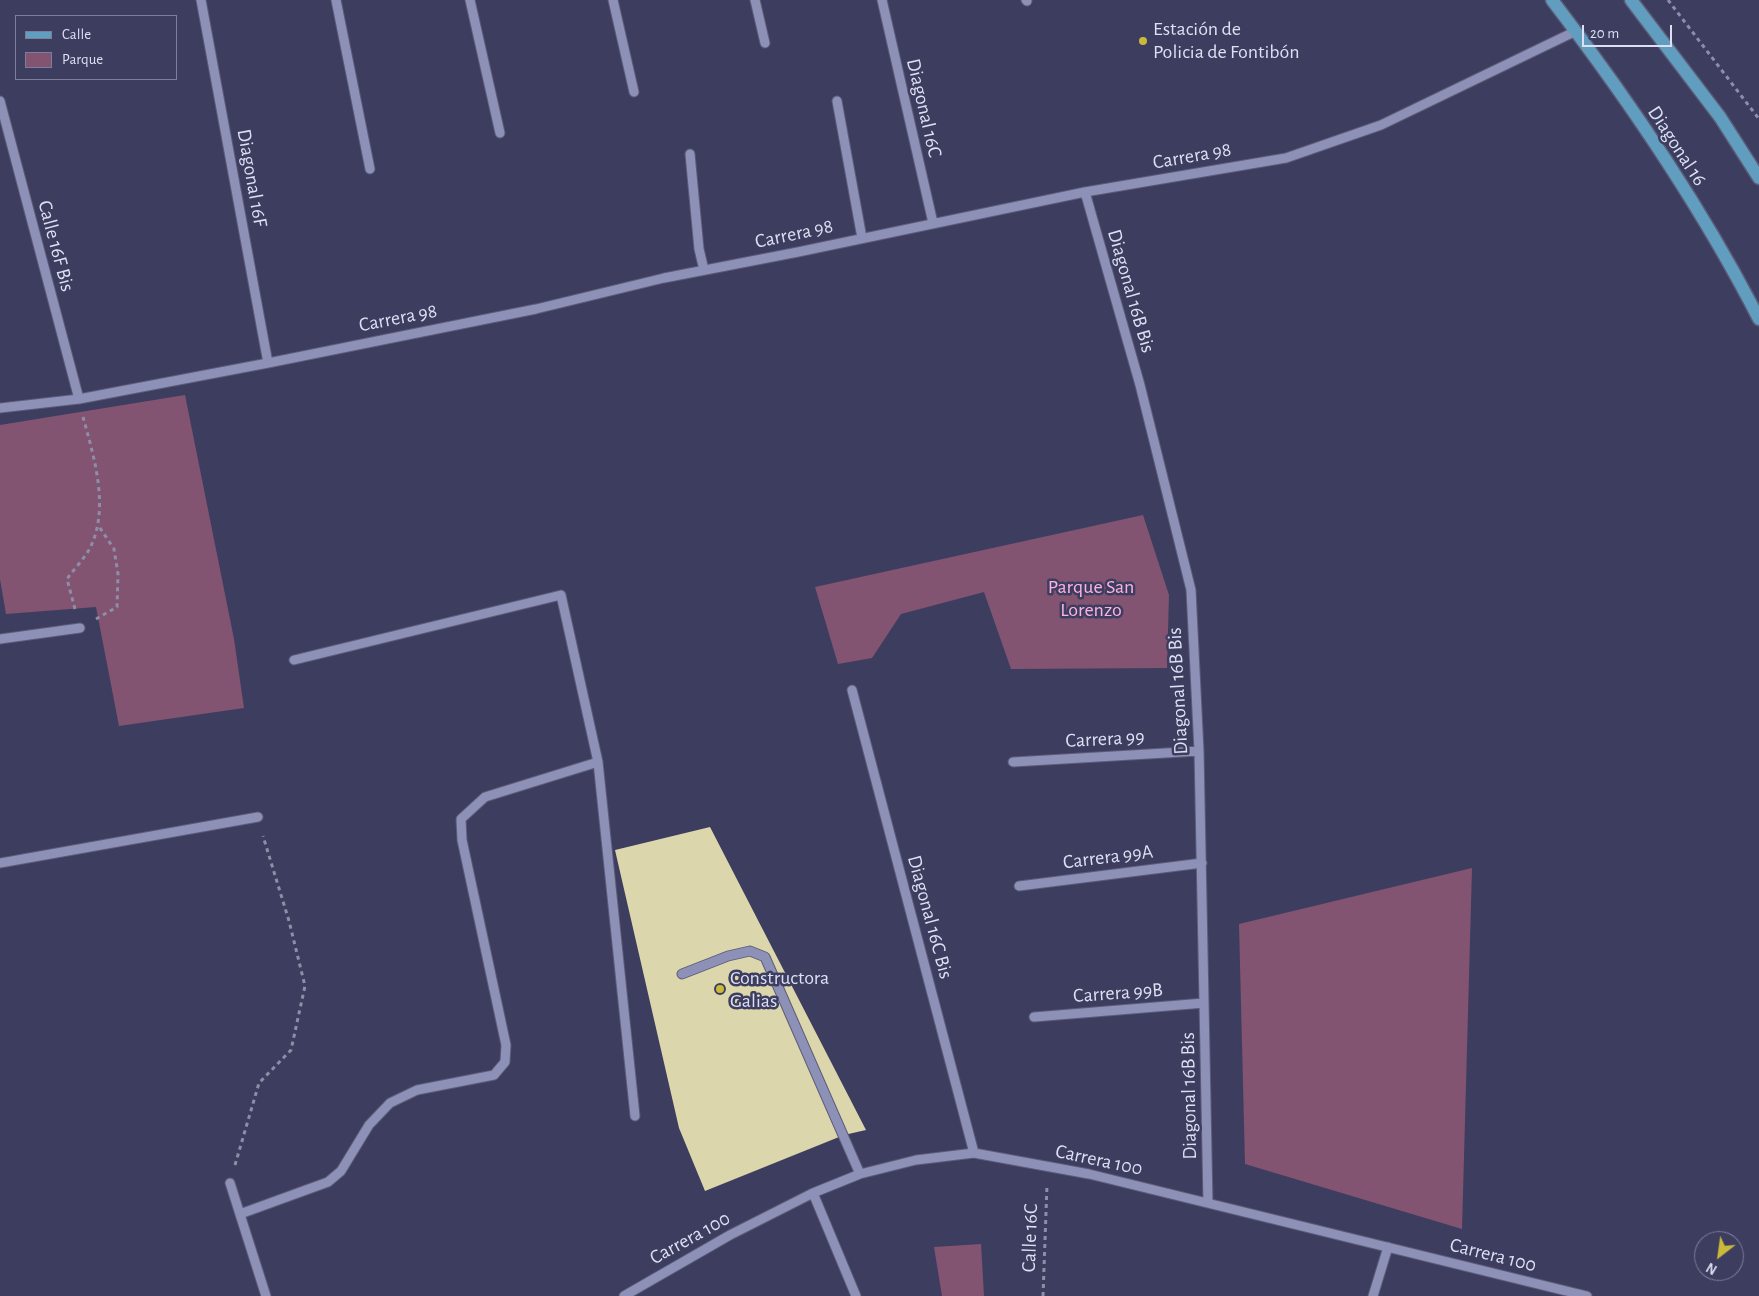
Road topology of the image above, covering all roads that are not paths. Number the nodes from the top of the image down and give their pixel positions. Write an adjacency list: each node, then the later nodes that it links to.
1 (201, 0): 23 (street, Diagonal 16F)
2 (336, 0): 16 (street)
3 (470, 0): 14 (street)
4 (613, 0): 11 (street)
5 (755, 0): 10 (street)
6 (882, 0): 19 (street, Diagonal 16C)
7 (1552, 0): 9 (main road, Diagonal 16)
8 (1630, 0): 17 (main road)
9 (1576, 31): 18 (street, Carrera 98); 22 (main road, Diagonal 16)
10 (765, 43)
11 (634, 92)
12 (0, 101): 24 (street, Calle 16F Bis)
13 (837, 101): 20 (street)
14 (500, 133)
15 (690, 154): 21 (street)
16 (370, 169)
17 (1759, 178)
18 (1085, 192): 19 (street, Carrera 98); 30 (street, Diagonal 16B Bis)
19 (933, 223): 20 (street, Carrera 98)
20 (862, 238): 21 (street, Carrera 98)
21 (704, 270): 23 (street, Carrera 98)
22 (1759, 319)
23 (268, 363): 24 (street, Carrera 98)
24 (79, 399): 25 (street, Carrera 98)
25 (0, 408)
26 (80, 628): 27 (street)
27 (0, 639)
28 (294, 660): 31 (street)
29 (852, 690): 41 (street, Diagonal 16C Bis)
30 (1199, 751): 32 (street, Carrera 99); 35 (street, Diagonal 16B Bis)
31 (598, 762): 40 (street); 46 (street)
32 (1013, 762)
33 (258, 817): 34 (street)
34 (0, 863)
35 (1202, 863): 36 (street, Carrera 99A); 38 (street, Diagonal 16B Bis)
36 (1019, 886)
37 (682, 974): 42 (street)
38 (1204, 1003): 39 (street, Carrera 99B); 45 (street, Diagonal 16B Bis)
39 (1034, 1017)
40 (635, 1116)
41 (974, 1153): 42 (street, Carrera 100); 45 (street, Carrera 100)
42 (860, 1174): 44 (street, Carrera 100)
43 (230, 1183): 46 (street)
44 (813, 1193): 49 (street, Carrera 100); 50 (street)
45 (1208, 1203): 47 (street, Carrera 100)
46 (240, 1214): 48 (street)
47 (1388, 1247): 51 (street); 52 (street, Carrera 100)
48 (266, 1296)
49 (624, 1296)
50 (856, 1296)
51 (1373, 1296)
52 (1587, 1296)

